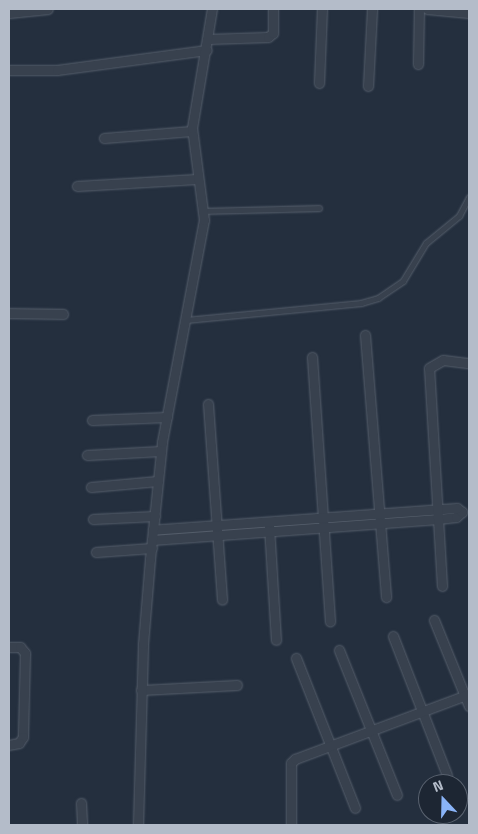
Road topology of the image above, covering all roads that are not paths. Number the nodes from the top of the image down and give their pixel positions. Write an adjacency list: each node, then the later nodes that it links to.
1 (48, 9): 9 (street)
2 (212, 9): 10 (street)
3 (273, 9): 10 (street)
4 (322, 9): 14 (street)
5 (372, 9): 15 (street)
6 (419, 9): 12 (street)
7 (427, 9): 8 (street)
8 (469, 12)
9 (9, 13)
10 (208, 39): 11 (street)
11 (206, 50): 13 (street); 16 (street)
12 (418, 64)
13 (9, 70)
14 (319, 83)
15 (368, 86)
16 (192, 131): 17 (street); 18 (street)
17 (104, 138)
18 (197, 179): 19 (street); 22 (street)
19 (77, 186)
20 (469, 197): 25 (lane)
21 (319, 208): 22 (lane)
22 (202, 211): 25 (street)
23 (9, 313): 24 (street)
24 (63, 314)
25 (186, 320): 30 (street)
26 (365, 335): 38 (street)
27 (312, 357): 41 (street)
28 (469, 363): 36 (street)
29 (208, 404): 42 (street)
30 (167, 416): 31 (street); 32 (street)
31 (92, 420)
32 (161, 451): 33 (street); 34 (street)
33 (87, 455)
34 (158, 481): 35 (street); 37 (street)
35 (92, 487)
36 (438, 514): 38 (street); 48 (street)
37 (155, 516): 39 (street); 43 (street)
38 (379, 518): 41 (street); 49 (street)
39 (93, 519)
40 (269, 521): 41 (street); 42 (street); 44 (street)
41 (322, 523): 44 (street); 51 (street)
42 (218, 525): 43 (street); 45 (street)
43 (153, 530): 46 (street)
44 (269, 531): 45 (street); 54 (street)
45 (218, 535): 46 (street); 50 (street)
46 (152, 544): 47 (street); 59 (street)
47 (96, 552)
48 (442, 586)
49 (386, 597)
50 (222, 600)
51 (330, 620)
52 (434, 620): 60 (street)
53 (393, 636): 62 (street)
54 (276, 640)
55 (9, 647): 64 (street)
56 (339, 650): 63 (street)
57 (296, 658): 65 (street)
58 (237, 685): 59 (street)
59 (141, 690): 72 (street)
60 (467, 695): 61 (street); 62 (street)
61 (469, 706)
62 (422, 712): 63 (street); 67 (street)
63 (372, 731): 65 (street); 68 (street)
64 (9, 745)
65 (330, 747): 66 (street); 70 (street)
66 (295, 759): 73 (street); 74 (street)
67 (447, 774)
68 (397, 796)
69 (81, 803): 71 (street)
70 (355, 808)
71 (82, 825)
72 (138, 825)
73 (291, 825)
74 (296, 825)

